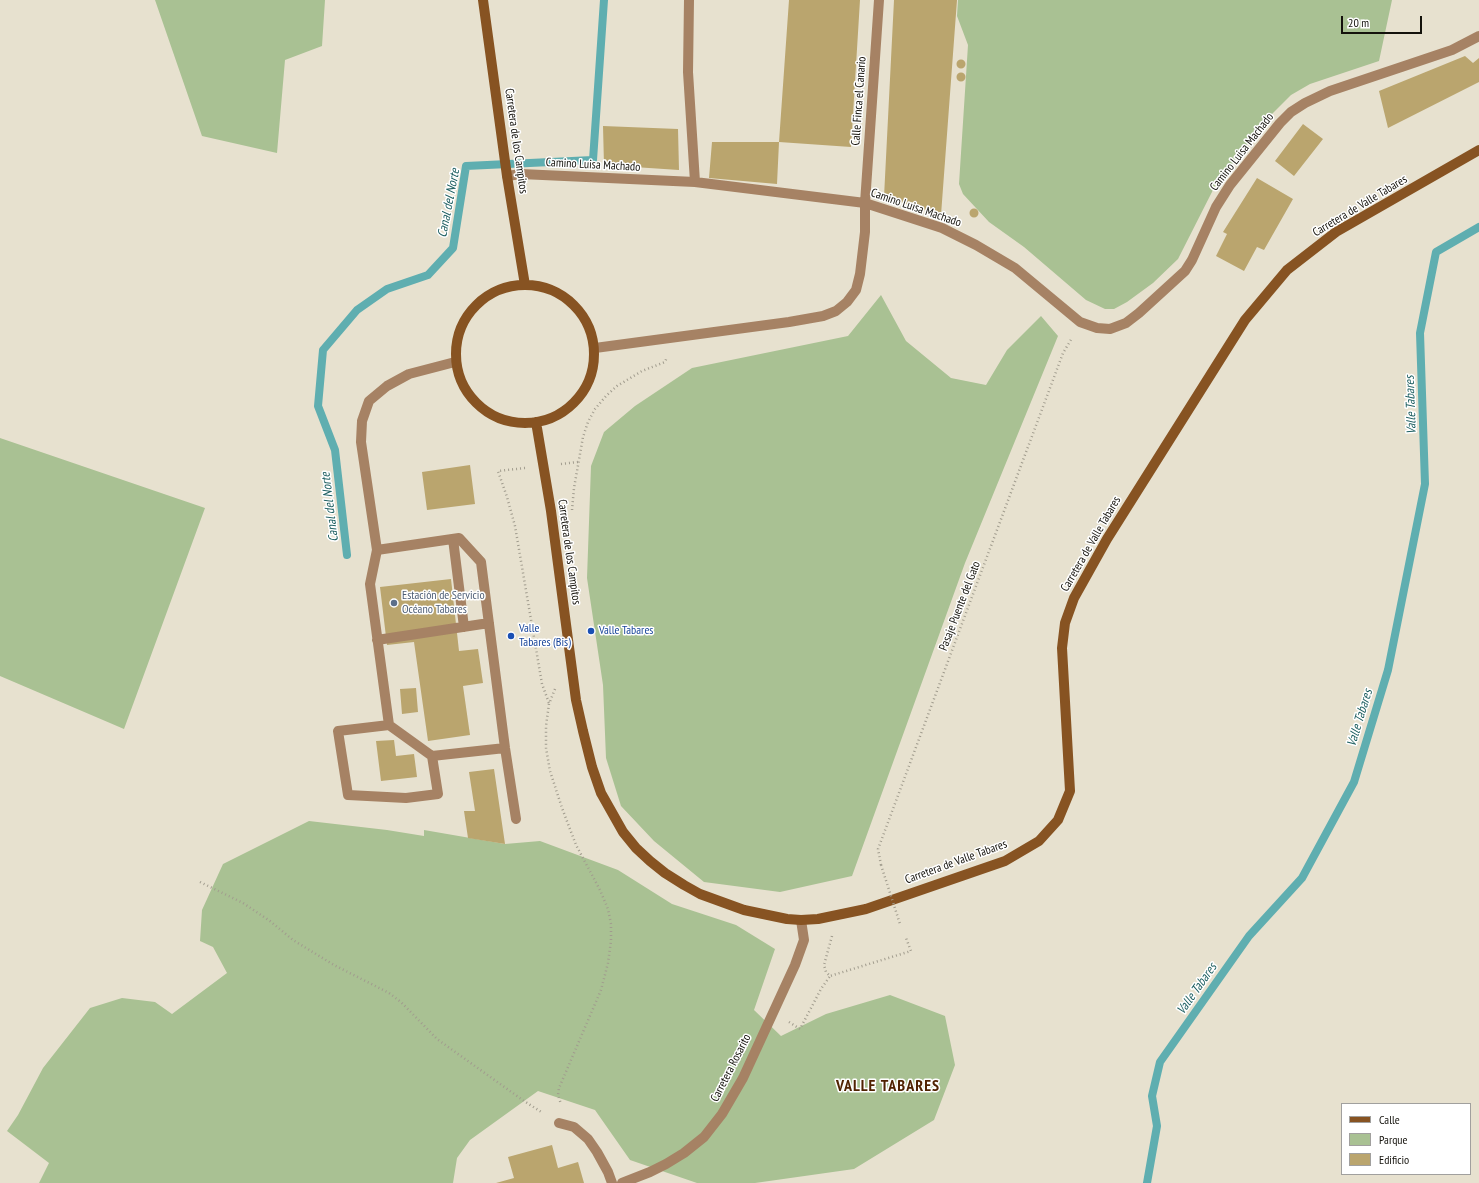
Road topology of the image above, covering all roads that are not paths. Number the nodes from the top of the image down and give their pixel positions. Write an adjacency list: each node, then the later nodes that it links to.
1 (483, 0): 6 (main road, Carretera de los Campitos)
2 (689, 0): 7 (street)
3 (879, 0): 8 (street, Calle Finca el Canario)
4 (1479, 36): 8 (street, Camino Luisa Machado)
5 (1479, 150): 22 (main road, Carretera de Valle Tabares)
6 (507, 176): 7 (street, Camino Luisa Machado); 9 (main road, Carretera de los Campitos)
7 (695, 182): 8 (street, Camino Luisa Machado)
8 (865, 203): 10 (street, Calle Finca el Canario)
9 (525, 285): 10 (main road); 11 (main road)
10 (595, 348): 12 (main road)
11 (455, 362): 12 (main road); 14 (street)
12 (536, 422): 22 (main road, Carretera de los Campitos)
13 (453, 539): 14 (street); 15 (street); 16 (street)
14 (377, 550): 17 (street)
15 (489, 624): 16 (street); 19 (street)
16 (464, 627): 17 (street)
17 (378, 640): 18 (street)
18 (389, 724): 20 (street); 20 (street)
19 (505, 748): 20 (street); 21 (street)
20 (432, 756)
21 (516, 820)
22 (801, 920): 25 (street, Carretera Rosarito)
23 (559, 1123): 24 (street)
24 (612, 1183)
25 (622, 1183)

